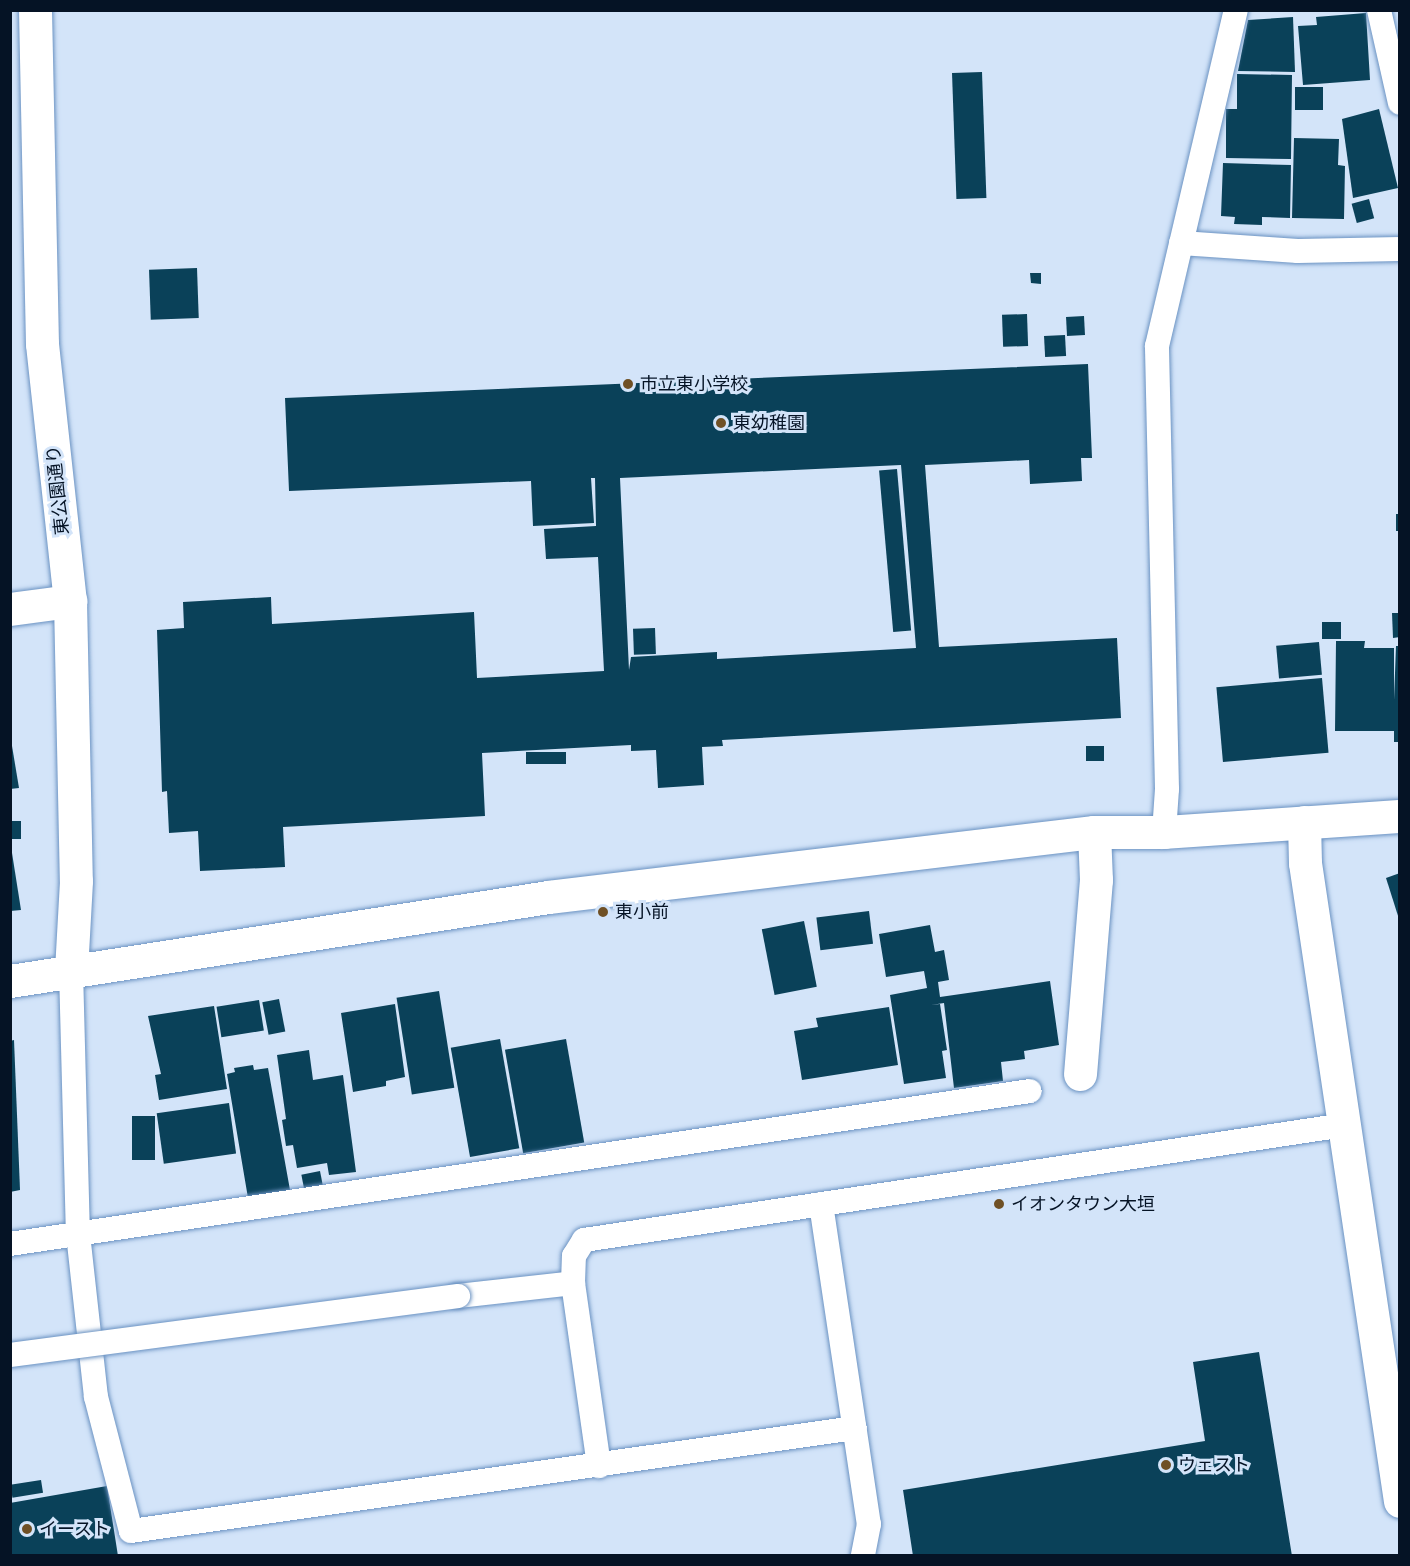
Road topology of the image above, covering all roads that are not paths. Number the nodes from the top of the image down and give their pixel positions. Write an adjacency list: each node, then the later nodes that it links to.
1 (35, 10): 7 (street, 東公園通り)
2 (1236, 10): 5 (lane)
3 (1379, 10): 4 (lane)
4 (1400, 103)
5 (1181, 243): 6 (lane); 12 (lane)
6 (1400, 249)
7 (70, 601): 8 (street); 13 (street, 東公園通り)
8 (10, 609)
9 (1400, 816): 10 (street)
10 (1305, 822): 12 (street); 17 (street)
11 (1094, 832): 12 (street); 13 (street); 15 (street)
12 (1164, 832)
13 (71, 970): 14 (street); 19 (lane)
14 (10, 981)
15 (1080, 1074)
16 (1030, 1090): 19 (lane)
17 (1344, 1125): 18 (lane); 25 (street)
18 (821, 1204): 21 (lane); 23 (lane)
19 (78, 1234): 20 (lane); 24 (lane)
20 (10, 1244)
21 (573, 1284): 22 (lane, bridge); 24 (lane)
22 (10, 1355)
23 (855, 1428): 24 (lane); 26 (lane)
24 (599, 1466)
25 (1400, 1501)
26 (863, 1556)

